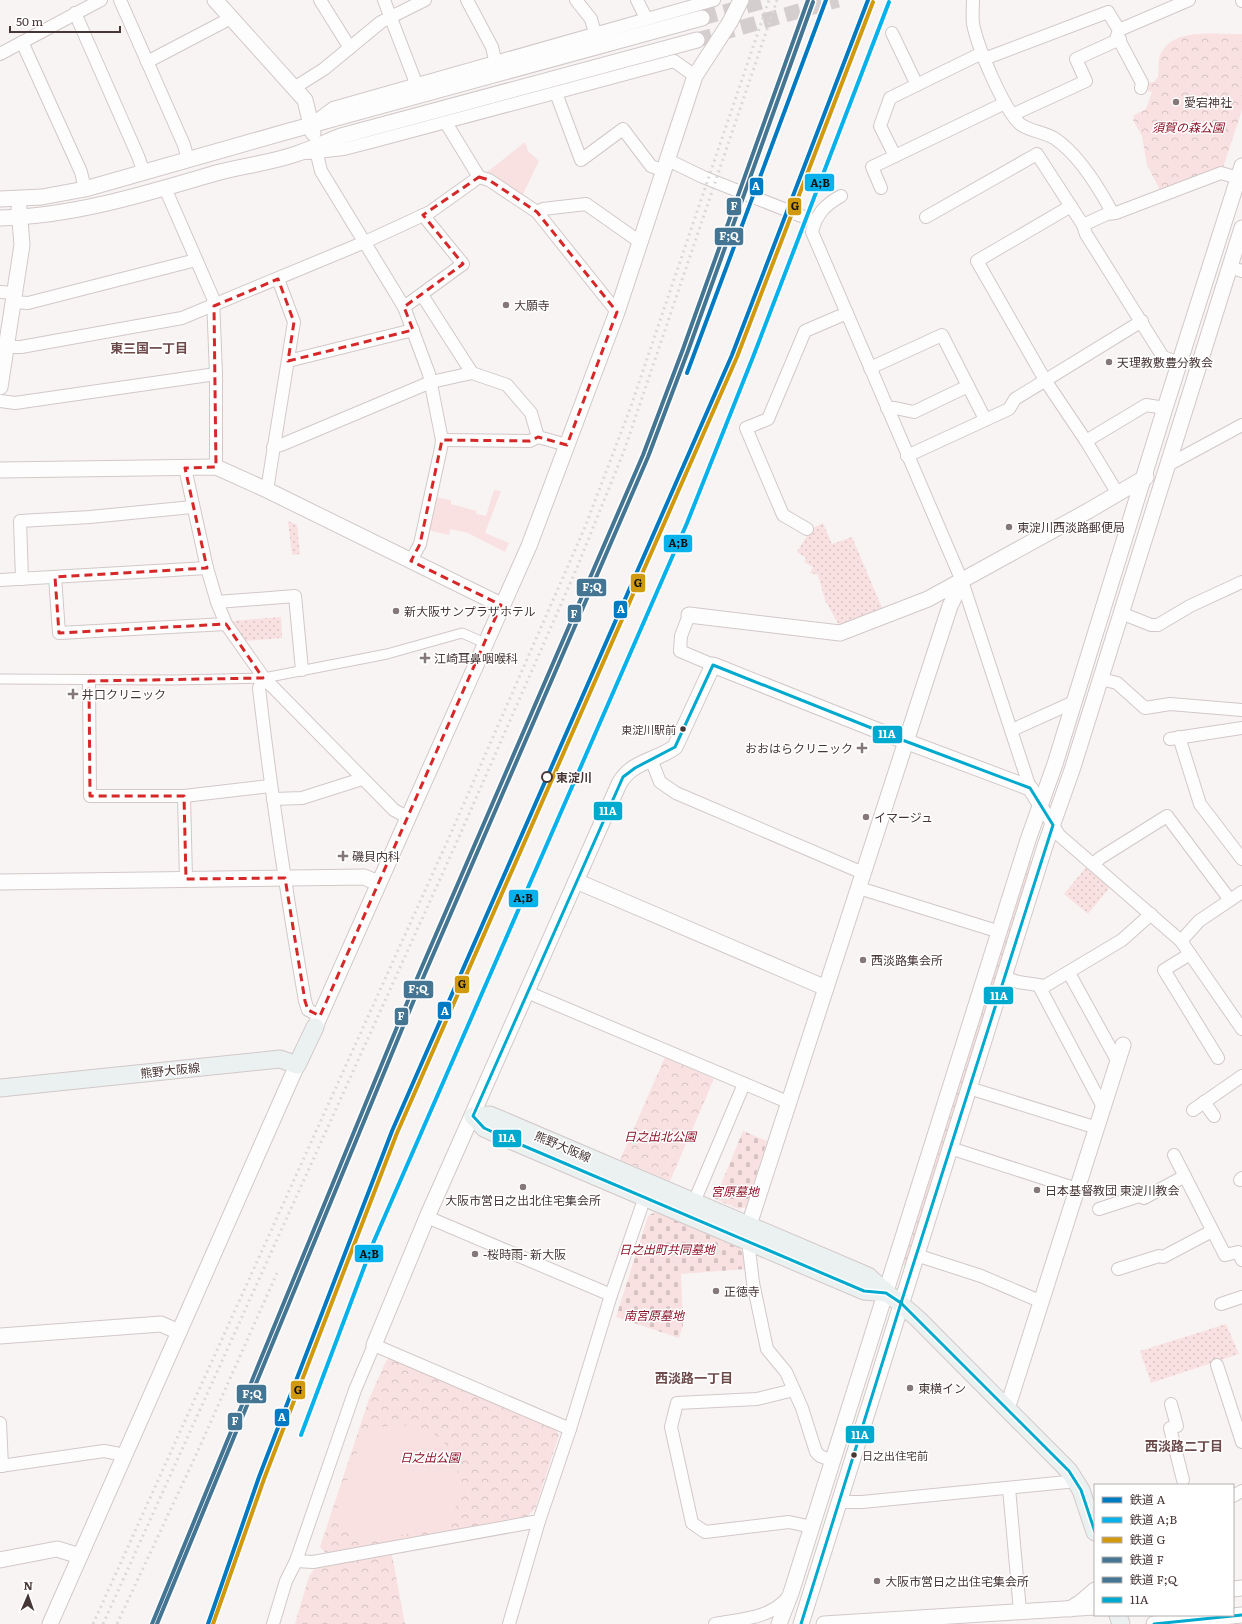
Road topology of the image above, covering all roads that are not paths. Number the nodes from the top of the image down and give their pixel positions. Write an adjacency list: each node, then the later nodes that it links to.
1 (101, 0): 14 (street)
2 (120, 0): 28 (street)
3 (215, 0): 16 (street)
4 (320, 0): 24 (street)
5 (384, 0): 15 (street)
6 (425, 0): 15 (street)
7 (467, 0): 27 (street)
8 (576, 0): 19 (street)
9 (637, 0): 17 (street)
10 (714, 0): 17 (street)
11 (741, 0): 29 (street)
12 (973, 0): 26 (street)
13 (1190, 0): 21 (street)
14 (75, 13): 23 (street); 44 (street)
15 (391, 17): 24 (street); 30 (street)
16 (231, 18): 28 (street); 32 (street)
17 (646, 18): 19 (street)
18 (702, 18): 38 (street)
19 (595, 33): 27 (street)
20 (892, 33): 31 (street)
21 (1119, 34): 26 (street); 33 (street); 36 (street)
22 (697, 40): 39 (street)
23 (22, 42): 25 (street); 48 (street)
24 (350, 48): 32 (street)
25 (0, 54)
26 (983, 56): 31 (street); 35 (street)
27 (496, 60): 30 (street)
28 (147, 62): 41 (street)
29 (695, 76): 34 (street); 42 (street)
30 (416, 83): 38 (street)
31 (917, 85): 40 (street)
32 (294, 88): 38 (street)
33 (1141, 88)
34 (556, 93): 37 (street); 42 (street)
35 (1005, 103): 36 (street); 40 (street)
36 (1014, 114): 54 (street)
37 (446, 123): 39 (street); 45 (street)
38 (311, 125): 39 (street); 41 (street)
39 (316, 149): 46 (street); 62 (street)
40 (895, 156): 47 (street)
41 (188, 160): 44 (street)
42 (666, 165): 59 (street); 63 (street)
43 (1240, 172): 54 (street); 77 (street)
44 (144, 173): 48 (street)
45 (479, 177): 53 (street); 55 (street)
46 (165, 188): 56 (street); 64 (street)
47 (881, 188)
48 (85, 189): 50 (street)
49 (841, 196): 59 (street)
50 (18, 198): 51 (street); 56 (street)
51 (0, 199)
52 (1071, 206): 57 (street); 60 (street); 81 (street)
53 (537, 212): 63 (street); 71 (street)
54 (1112, 212): 60 (street)
55 (423, 215): 62 (street); 67 (street)
56 (20, 217): 58 (street); 68 (street)
57 (926, 217)
58 (0, 218)
59 (814, 221): 72 (street)
60 (1084, 225): 73 (street)
61 (1242, 228): 65 (street)
62 (365, 242): 66 (street); 70 (street)
63 (640, 242): 71 (street)
64 (196, 260): 68 (street); 69 (street)
65 (1236, 269): 96 (street)
66 (278, 279): 69 (street); 76 (street)
67 (422, 295): 70 (street); 79 (street)
68 (9, 296): 75 (street)
69 (214, 306): 75 (street); 80 (street)
70 (404, 307): 74 (street)
71 (617, 312): 93 (street)
72 (847, 313): 78 (street); 104 (street)
73 (1142, 321): 77 (street); 81 (street)
74 (413, 330): 76 (street); 82 (street)
75 (5, 338): 84 (street)
76 (288, 361): 94 (street)
77 (1180, 363): 87 (street)
78 (870, 368): 83 (street); 86 (street)
79 (472, 373): 82 (street); 90 (street)
80 (216, 374): 85 (street); 97 (street)
81 (1045, 380): 88 (street); 92 (street)
82 (432, 382): 91 (street); 94 (street)
83 (968, 386): 86 (street); 88 (street)
84 (0, 387)
85 (0, 402)
86 (887, 408): 95 (street)
87 (1165, 408): 92 (street); 100 (street)
88 (985, 419): 95 (street)
89 (1242, 425): 96 (street)
90 (538, 437): 91 (street); 93 (street)
91 (442, 440): 105 (street)
92 (1086, 441): 102 (street)
93 (567, 445): 113 (street)
94 (273, 447): 101 (street)
95 (907, 456): 110 (street)
96 (1166, 466): 100 (street); 114 (street)
97 (216, 467): 98 (street); 101 (street)
98 (185, 468): 99 (street); 103 (street)
99 (0, 470)
100 (1143, 479): 102 (street); 124 (street)
101 (267, 490): 105 (street)
102 (1118, 494): 110 (street)
103 (192, 507): 106 (street); 108 (street)
104 (807, 529)
105 (412, 561): 113 (street)
106 (207, 568): 107 (street); 112 (street)
107 (55, 578): 108 (street); 116 (street)
108 (22, 579): 109 (street)
109 (0, 580)
110 (962, 581): 115 (street); 126 (street); 128 (street)
111 (1242, 582): 114 (street)
112 (217, 602): 116 (street); 119 (street)
113 (501, 605): 117 (street)
114 (1121, 613): 122 (street)
115 (689, 615): 118 (street)
116 (226, 624): 120 (street)
117 (485, 643): 119 (street); 136 (street)
118 (713, 665): 128 (street); 129 (street)
119 (302, 670): 120 (street)
120 (264, 678): 123 (street); 130 (street); 131 (street)
121 (0, 679): 123 (street)
122 (1101, 679): 125 (street); 137 (street)
123 (89, 681): 133 (street)
124 (1074, 702): 126 (street); 135 (street)
125 (1242, 710)
126 (1012, 730): 132 (street)
127 (1241, 731): 138 (street)
128 (906, 741): 132 (street); 140 (street)
129 (651, 759): 140 (street); 143 (street)
130 (362, 779): 134 (street); 136 (street)
131 (270, 786): 133 (street); 134 (street)
132 (1030, 788): 135 (street)
133 (184, 796): 142 (street)
134 (273, 799): 141 (street)
135 (1040, 804): 137 (street); 150 (street)
136 (407, 817): 145 (street)
137 (1053, 825): 139 (street); 154 (street)
138 (1242, 859)
139 (1094, 864): 148 (street); 149 (street)
140 (863, 873): 146 (street)
141 (285, 878): 142 (street); 145 (street); 158 (street)
142 (186, 879): 144 (street)
143 (576, 881): 156 (street); 157 (street)
144 (0, 882)
145 (378, 883): 158 (street)
146 (859, 888): 150 (street); 156 (street)
147 (1242, 892): 148 (street)
148 (1230, 900): 151 (street)
149 (1151, 914): 151 (street); 153 (street)
150 (1000, 932): 189 (street)
151 (1181, 941): 152 (street)
152 (1190, 954): 159 (street); 161 (street)
153 (1069, 973): 155 (street); 162 (street)
154 (1004, 977): 155 (street); 167 (street)
155 (1039, 986): 170 (street)
156 (826, 988): 169 (street)
157 (527, 992): 165 (street); 172 (street)
158 (317, 1022): 163 (main road)
159 (1242, 1029)
160 (1123, 1045): 162 (street)
161 (1218, 1058)
162 (1118, 1062): 170 (street)
163 (297, 1065): 166 (main road, 熊野大阪線); 195 (street)
164 (1242, 1076): 168 (street)
165 (744, 1084): 169 (street); 180 (street)
166 (0, 1088)
167 (969, 1088): 174 (street); 175 (street)
168 (1204, 1102): 171 (street); 173 (street)
169 (790, 1103): 183 (street)
170 (1103, 1107): 174 (street)
171 (1193, 1110)
172 (473, 1116): 179 (main road, 熊野大阪線); 182 (street)
173 (1214, 1116)
174 (1097, 1128): 178 (street)
175 (950, 1148): 178 (street); 186 (street)
176 (1174, 1155): 177 (street)
177 (1185, 1176): 181 (street); 184 (street)
178 (1077, 1189): 192 (street)
179 (647, 1190): 180 (main road, 熊野大阪線); 185 (main road, 熊野大阪線); 190 (street)
180 (694, 1202): 183 (main road, 熊野大阪線)
181 (1100, 1209)
182 (427, 1217): 190 (street); 197 (street)
183 (749, 1225): 185 (street); 189 (main road, 熊野大阪線)
184 (1212, 1231): 187 (street); 188 (street)
185 (751, 1244): 189 (main road, 熊野大阪線); 199 (street)
186 (916, 1255): 192 (street); 193 (street)
187 (1242, 1260)
188 (1118, 1269)
189 (886, 1293): 193 (main road, 熊野大阪線); 206 (street)
190 (611, 1295): 203 (street)
191 (1242, 1297): 194 (street)
192 (1042, 1302): 201 (street)
193 (901, 1303): 201 (main road, 熊野大阪線); 211 (street)
194 (1221, 1304)
195 (179, 1332): 196 (street); 205 (street)
196 (0, 1336)
197 (374, 1345): 203 (street); 217 (street)
198 (1217, 1365): 204 (street)
199 (794, 1390): 206 (street); 213 (street)
200 (1171, 1404): 208 (street)
201 (1007, 1409): 209 (main road, 熊野大阪線)
202 (0, 1423): 207 (street)
203 (570, 1429): 212 (street)
204 (1242, 1442)
205 (125, 1455): 207 (street); 215 (street)
206 (833, 1461): 213 (street)
207 (1, 1466)
208 (1182, 1480)
209 (1077, 1481): 210 (street); 214 (main road, 熊野大阪線)
210 (1009, 1488): 211 (street); 222 (street)
211 (839, 1502): 230 (street)
212 (539, 1521): 217 (street); 227 (street)
213 (812, 1527): 219 (street)
214 (1094, 1529)
215 (80, 1556): 216 (street); 225 (street)
216 (0, 1560)
217 (296, 1560): 226 (street)
218 (1094, 1591): 221 (street)
219 (791, 1593): 228 (street); 229 (street)
220 (1094, 1607): 221 (street)
221 (1069, 1609): 222 (street)
222 (1020, 1611): 231 (street)
223 (1242, 1615): 224 (street)
224 (1210, 1622): 232 (street)
225 (50, 1624)
226 (273, 1624)
227 (509, 1624)
228 (715, 1624)
229 (780, 1624)
230 (801, 1624)
231 (824, 1624)
232 (1154, 1624)

